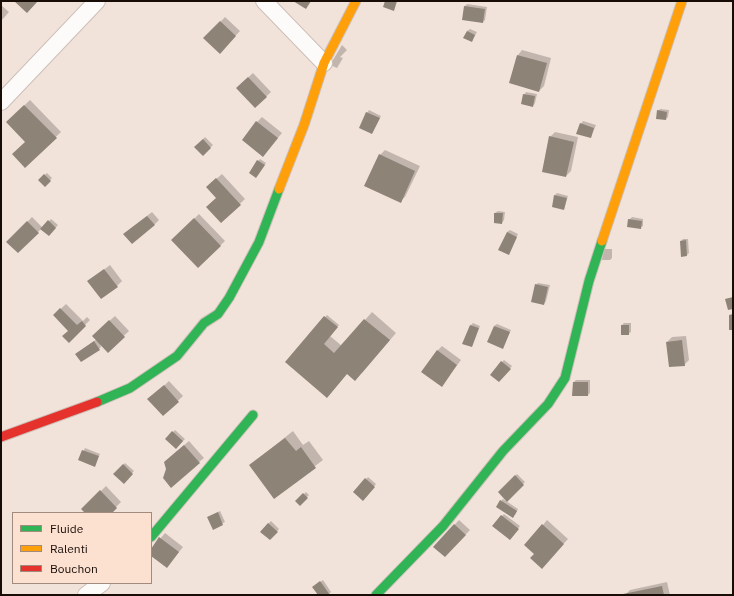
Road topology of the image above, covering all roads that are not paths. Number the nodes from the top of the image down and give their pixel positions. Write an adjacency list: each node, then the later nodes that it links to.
1 (97, 1): 6 (street)
2 (264, 1): 5 (street)
3 (356, 1): 5 (street)
4 (682, 1): 12 (street)
5 (324, 63): 8 (street)
6 (1, 102)
7 (253, 415): 9 (street)
8 (1, 438)
9 (152, 536)
10 (101, 584): 11 (street)
11 (86, 595)
12 (376, 595)

